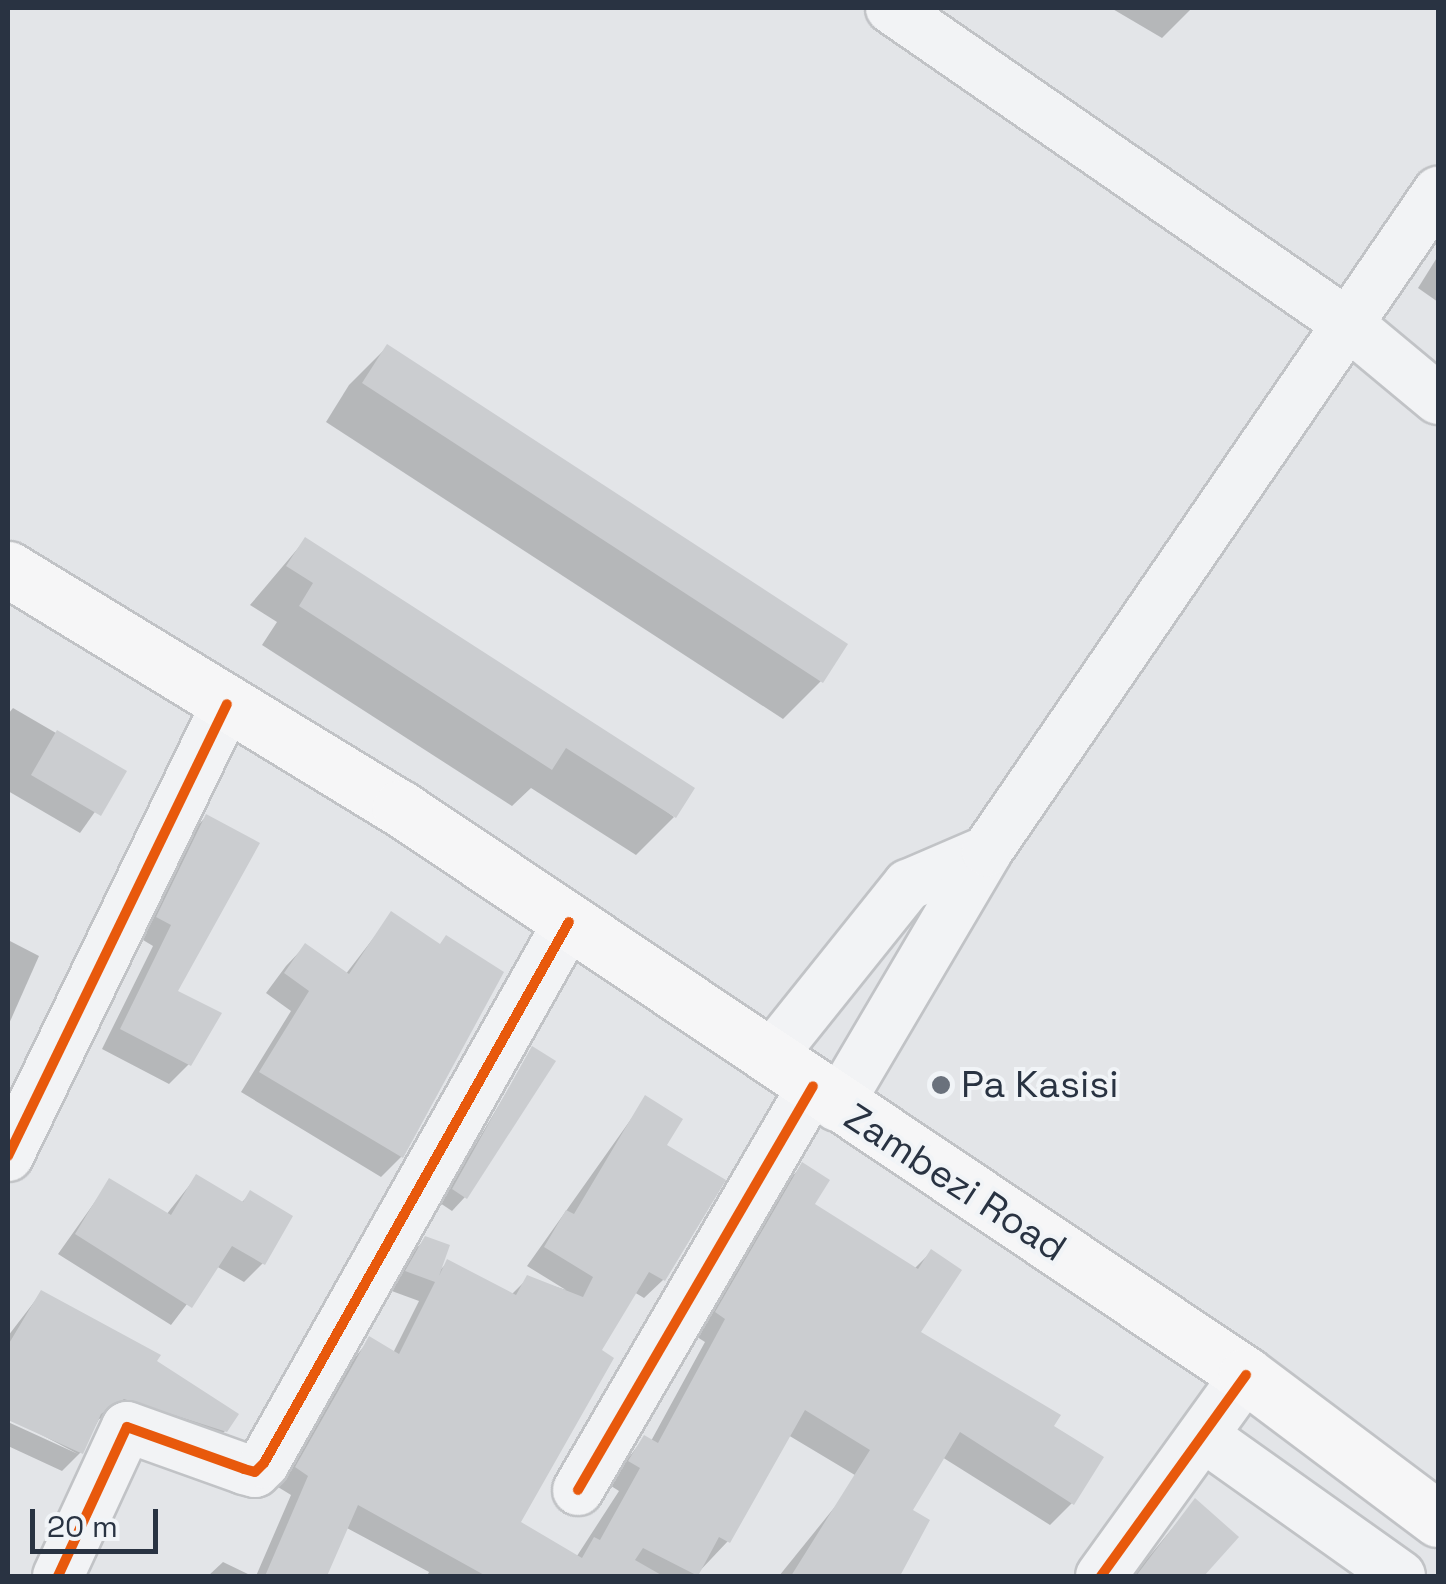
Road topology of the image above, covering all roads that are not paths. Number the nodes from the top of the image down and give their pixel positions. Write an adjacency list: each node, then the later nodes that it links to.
1 (891, 8): 3 (street)
2 (1438, 192): 3 (street)
3 (1348, 324): 4 (street); 7 (street)
4 (1438, 399)
5 (8, 569): 6 (main road, Zambezi Road)
6 (227, 704): 8 (main road, Zambezi Road); 11 (street)
7 (987, 851): 9 (street); 10 (street)
8 (568, 922): 9 (main road, Zambezi Road); 16 (street)
9 (770, 1057): 10 (main road, Zambezi Road)
10 (825, 1096): 12 (main road, Zambezi Road); 14 (street)
11 (8, 1156)
12 (1246, 1375): 13 (street); 15 (main road, Zambezi Road)
13 (1206, 1438): 17 (street); 18 (street)
14 (578, 1490)
15 (1438, 1519)
16 (58, 1576)
17 (1101, 1576)
18 (1400, 1576)

